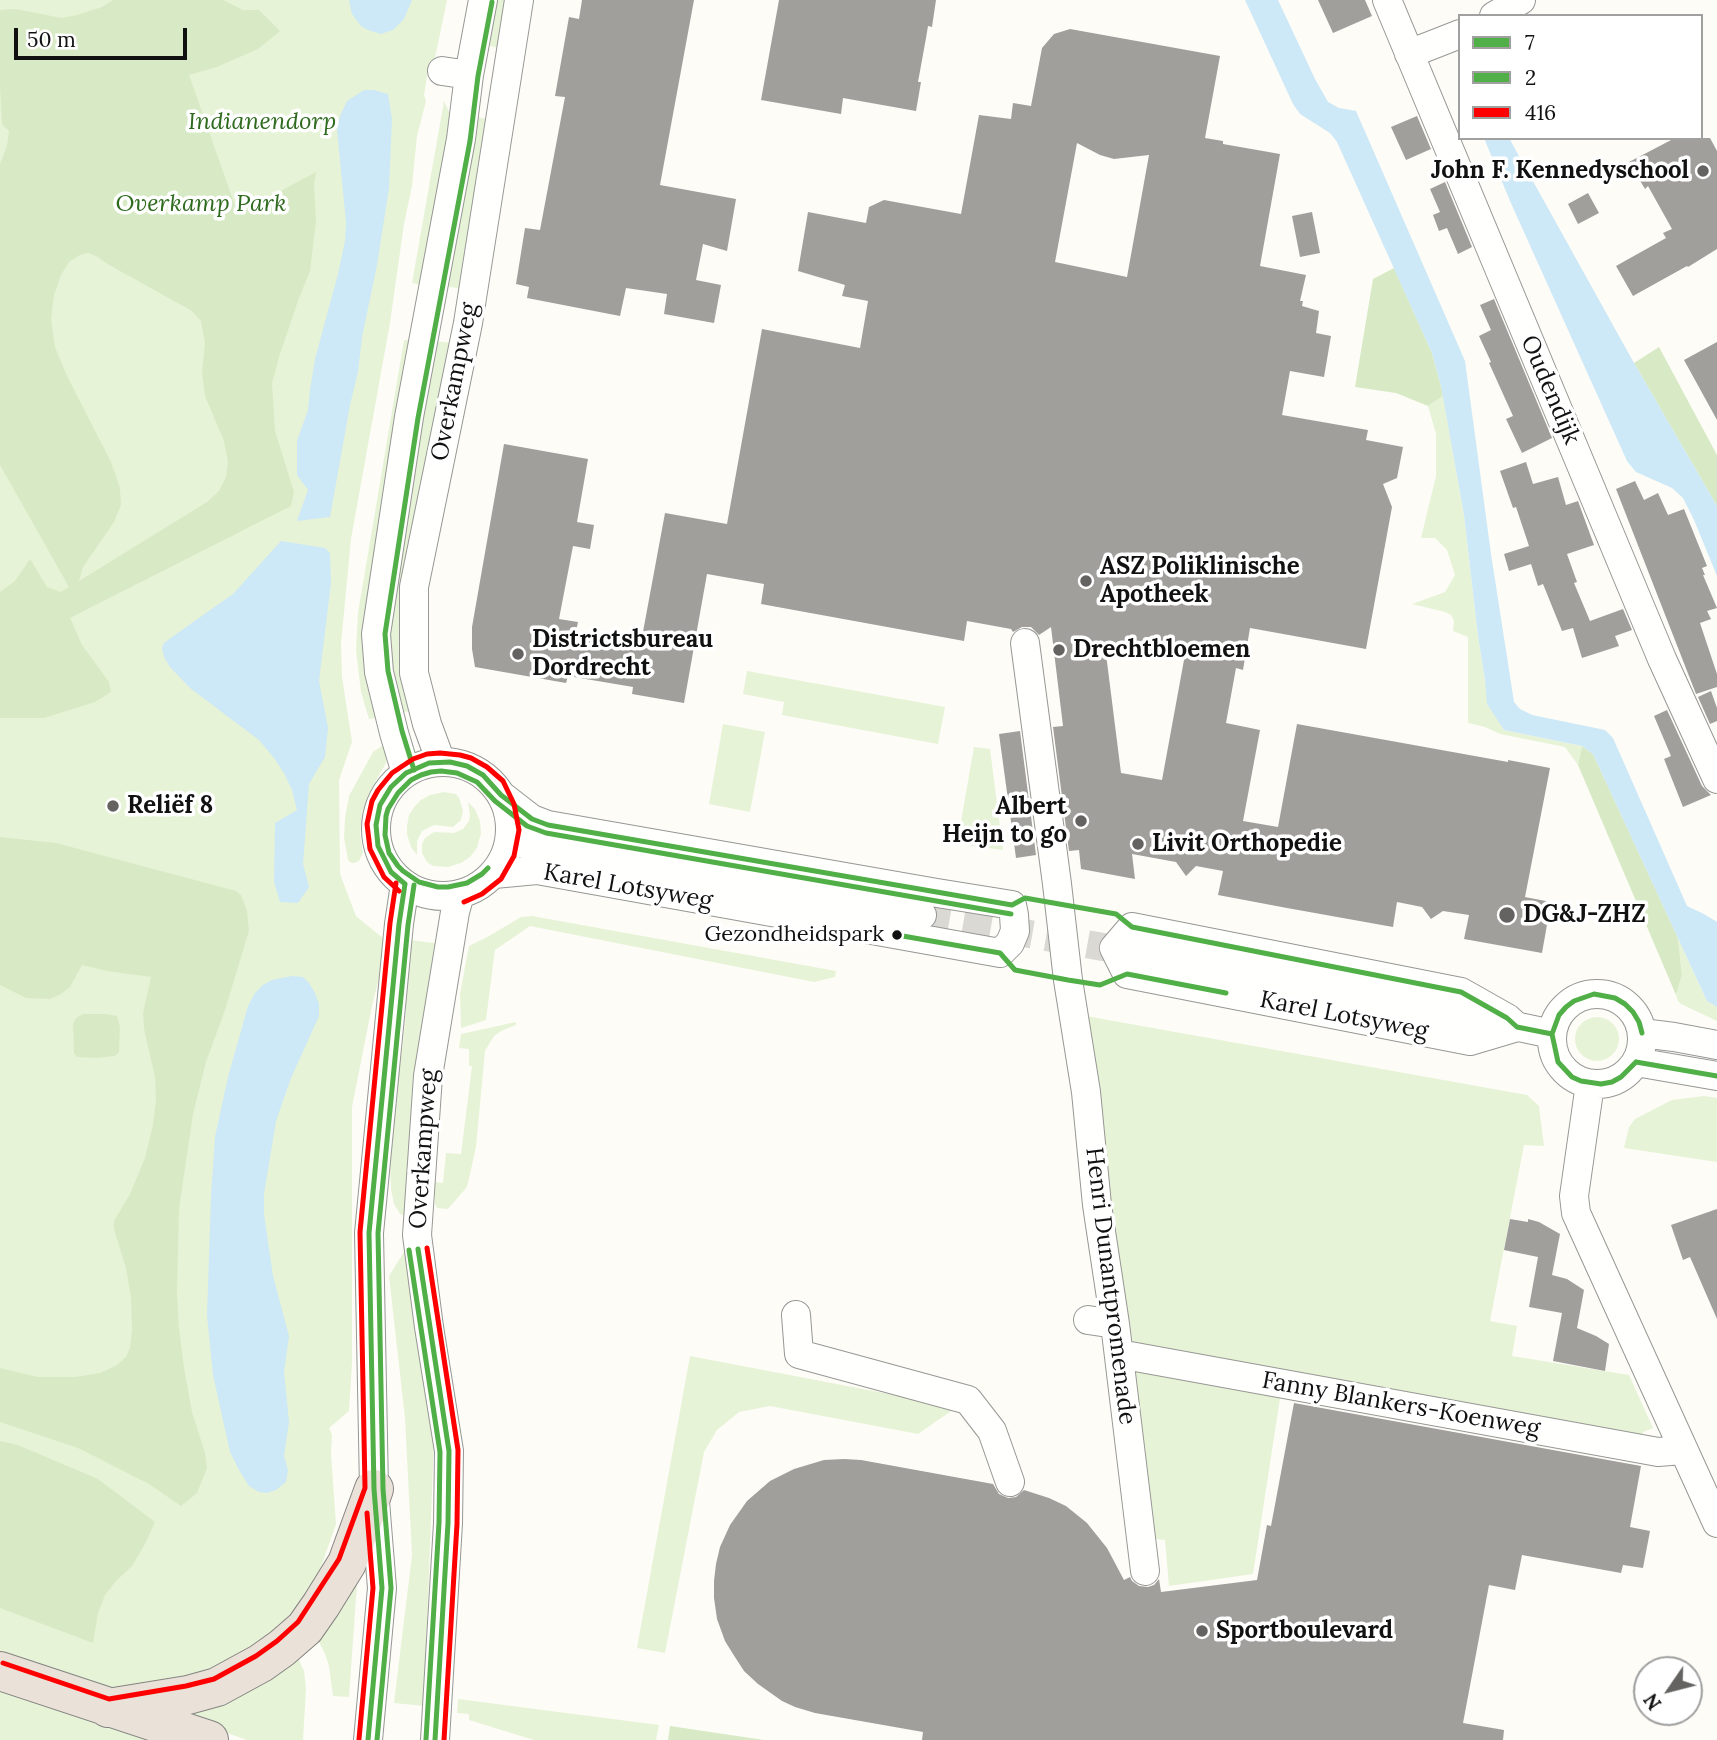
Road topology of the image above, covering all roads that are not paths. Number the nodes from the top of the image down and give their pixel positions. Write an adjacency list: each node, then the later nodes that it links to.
1 (483, 0): 10 (street, Overkampweg)
2 (519, 0): 9 (street, Overkampweg)
3 (1387, 0): 7 (street, Oudendijk)
4 (1521, 0): 5 (street)
5 (1497, 14)
6 (1458, 35): 7 (street)
7 (1409, 54): 11 (street, Oudendijk)
8 (1024, 643): 26 (street, Henri Dunantpromenade)
9 (441, 762): 10 (street); 12 (street)
10 (406, 773): 15 (street)
11 (1717, 779)
12 (501, 795): 13 (street); 17 (street, Karel Lotsyweg)
13 (509, 841): 14 (street); 17 (street, Karel Lotsyweg)
14 (494, 874): 16 (street); 17 (street, Karel Lotsyweg)
15 (405, 884): 16 (street); 29 (street, Overkampweg)
16 (460, 894): 36 (street, Overkampweg)
17 (929, 916): 17 (street, Karel Lotsyweg)
18 (1132, 952): 19 (street, Karel Lotsyweg)
19 (1552, 1034): 20 (street); 24 (street)
20 (1642, 1034): 21 (street); 22 (street)
21 (1717, 1045)
22 (1636, 1062): 23 (street); 24 (street)
23 (1717, 1076)
24 (1590, 1084): 27 (street)
25 (796, 1315): 28 (street)
26 (1119, 1354): 27 (street, Fanny Blankers-Koenweg); 31 (street, Henri Dunantpromenade)
27 (1683, 1450): 30 (street)
28 (1010, 1482)
29 (374, 1489): 33 (highway); 35 (street, Overkampweg)
30 (1717, 1523)
31 (1145, 1570)
32 (0, 1671): 33 (highway)
33 (108, 1707): 34 (highway)
34 (209, 1740)
35 (368, 1740)
36 (435, 1740)

